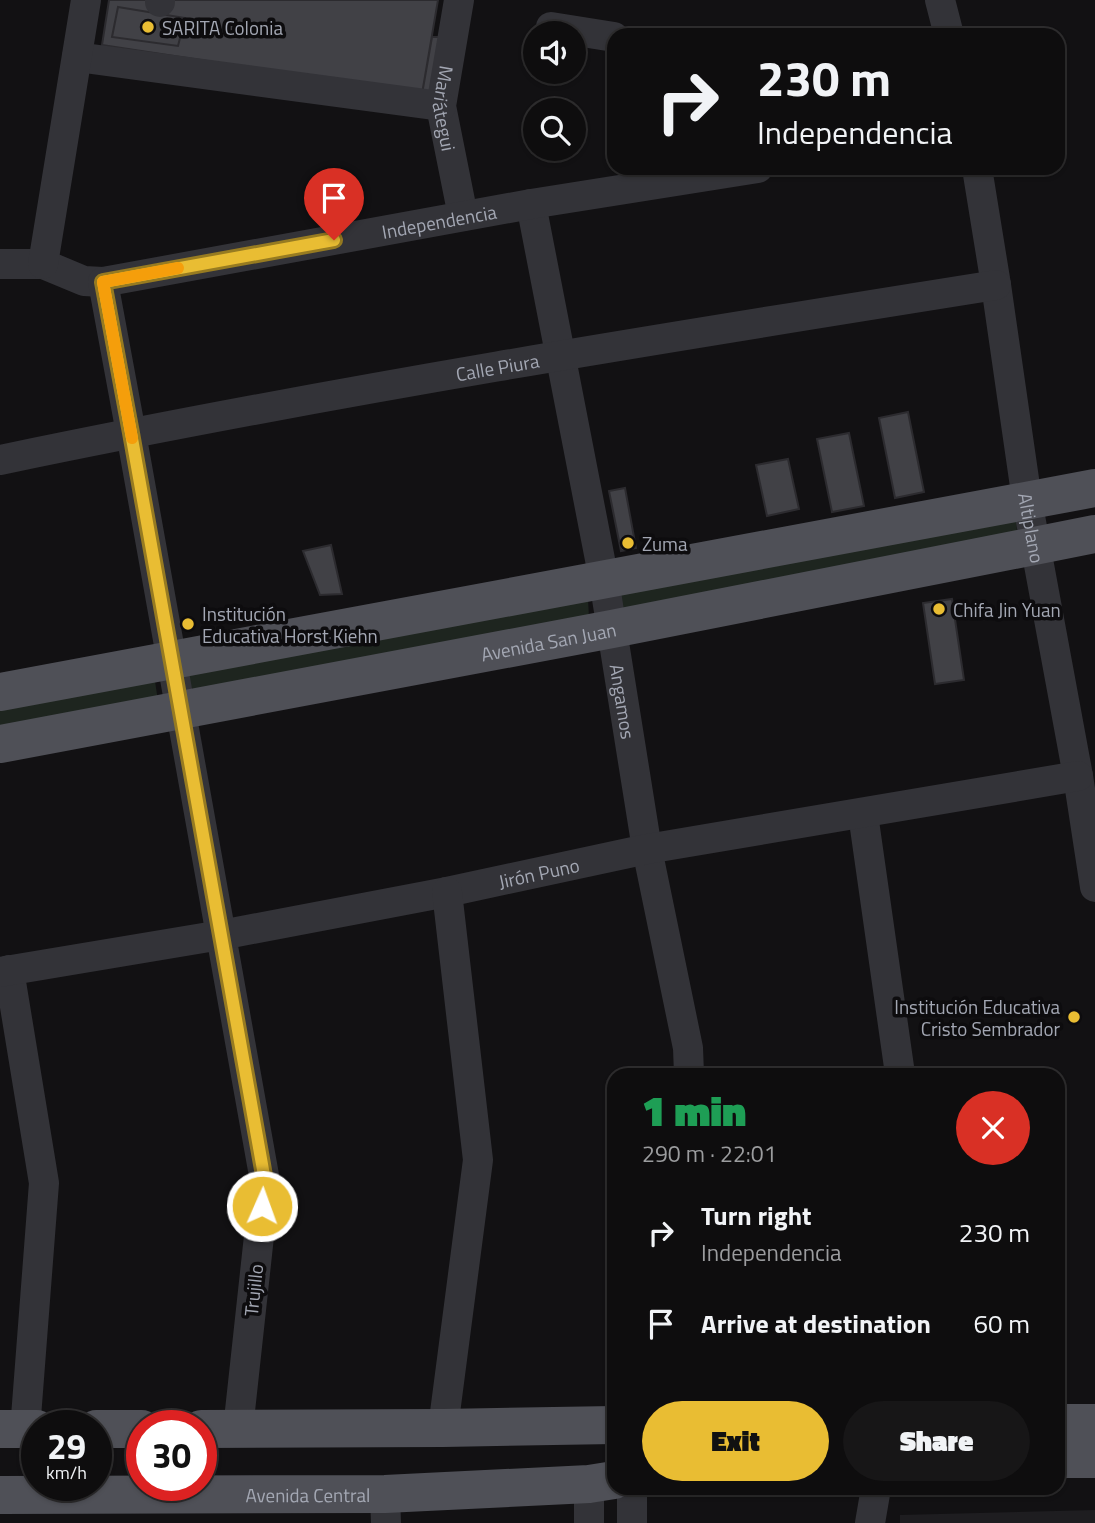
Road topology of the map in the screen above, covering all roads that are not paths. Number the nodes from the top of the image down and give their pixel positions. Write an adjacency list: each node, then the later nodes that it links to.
1 (86, 0): 7 (street)
2 (459, 0): 8 (street, Mariátegui)
3 (940, 0): 4 (street)
4 (947, 28)
5 (586, 33): 6 (street)
6 (607, 36)
7 (76, 57): 8 (street); 14 (street)
8 (441, 106): 12 (street, Mariátegui)
9 (714, 175): 11 (street, Independencia)
10 (977, 175): 16 (street, Altiplano)
11 (531, 204): 12 (street, Independencia); 17 (street, Angamos)
12 (463, 216): 15 (street, Independencia)
13 (0, 264): 14 (street, Independencia)
14 (43, 264): 15 (street, Independencia)
15 (103, 282): 18 (street, Trujillo)
16 (996, 285): 17 (street, Calle Piura); 21 (street, Altiplano)
17 (562, 354): 18 (street, Calle Piura); 24 (street, Angamos)
18 (131, 433): 19 (street, Calle Piura); 26 (street, Trujillo)
19 (0, 460)
20 (1095, 488): 21 (main road)
21 (1027, 500): 23 (street, Altiplano); 24 (main road)
22 (1095, 534): 23 (main road, Avenida San Juan)
23 (1035, 546): 25 (main road, Avenida San Juan); 30 (street, Altiplano)
24 (604, 580): 25 (street, Angamos); 26 (main road)
25 (612, 629): 28 (main road, Avenida San Juan); 32 (street, Angamos)
26 (171, 660): 27 (main road); 28 (street, Trujillo)
27 (0, 692)
28 (180, 710): 29 (main road, Avenida San Juan); 35 (street, Trujillo)
29 (0, 744)
30 (1078, 776): 31 (street, Jirón Puno); 33 (street, Altiplano)
31 (863, 814): 32 (street, Jirón Puno); 38 (street)
32 (648, 849): 34 (street, Jirón Puno); 37 (street, Angamos)
33 (1095, 887)
34 (447, 892): 35 (street, Jirón Puno); 42 (street)
35 (221, 935): 36 (street, Jirón Puno); 44 (street, Trujillo)
36 (4, 971): 43 (street)
37 (689, 1068)
38 (899, 1068)
39 (1065, 1423): 40 (main road)
40 (1095, 1423)
41 (607, 1425): 42 (main road)
42 (443, 1428): 44 (main road)
43 (20, 1429)
44 (220, 1429)
45 (1065, 1459): 46 (main road)
46 (1095, 1459)
47 (602, 1482): 51 (main road, Avenida Central); 52 (street)
48 (0, 1495): 51 (main road, Avenida Central)
49 (632, 1495): 53 (street)
50 (875, 1495): 54 (street)
51 (385, 1508)
52 (589, 1523)
53 (632, 1523)
54 (870, 1523)

